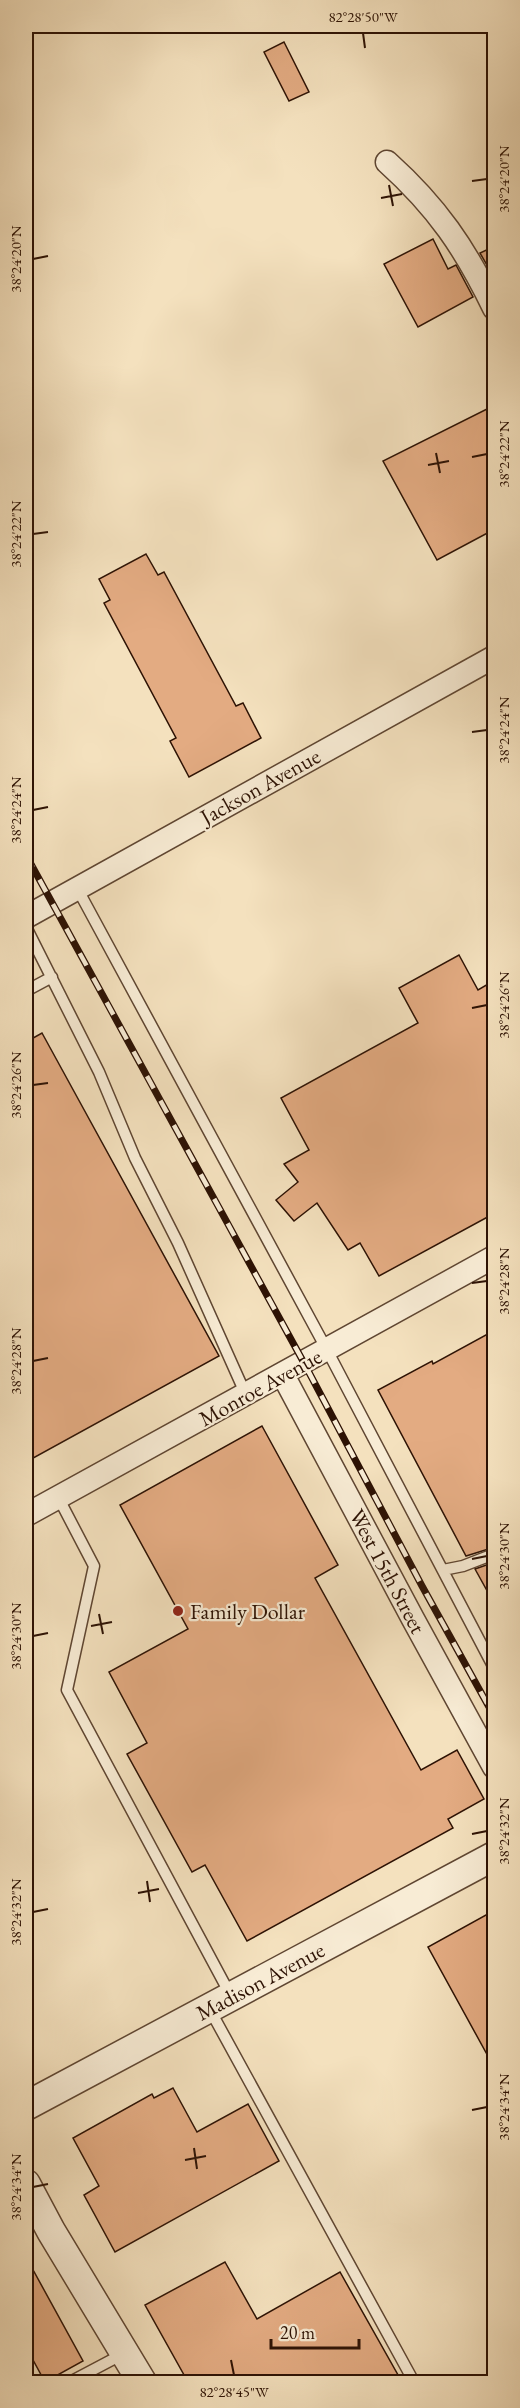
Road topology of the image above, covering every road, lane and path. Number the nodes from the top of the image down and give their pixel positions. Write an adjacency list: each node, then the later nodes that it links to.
1 (387, 162): 2 (street)
2 (495, 308)
3 (495, 657): 4 (street, Jackson Avenue)
4 (77, 888): 5 (street, Jackson Avenue); 10 (lane)
5 (26, 917)
6 (26, 927): 7 (lane)
7 (52, 977): 8 (lane); 12 (lane)
8 (26, 991)
9 (495, 1257): 10 (street, Monroe Avenue)
10 (327, 1350): 11 (street, Monroe Avenue); 16 (lane)
11 (282, 1375): 12 (street, Monroe Avenue); 18 (street, West 15th Street)
12 (246, 1395): 13 (street, Monroe Avenue)
13 (58, 1497): 14 (street, Monroe Avenue); 20 (lane)
14 (26, 1515)
15 (495, 1554): 16 (lane)
16 (443, 1570): 17 (lane)
17 (495, 1668)
18 (495, 1767)
19 (495, 1856): 20 (street, Madison Avenue)
20 (220, 2002): 21 (street, Madison Avenue); 26 (lane)
21 (26, 2106)
22 (26, 2184): 23 (street)
23 (126, 2353): 24 (lane); 25 (street)
24 (70, 2382)
25 (142, 2382)
26 (414, 2382)

